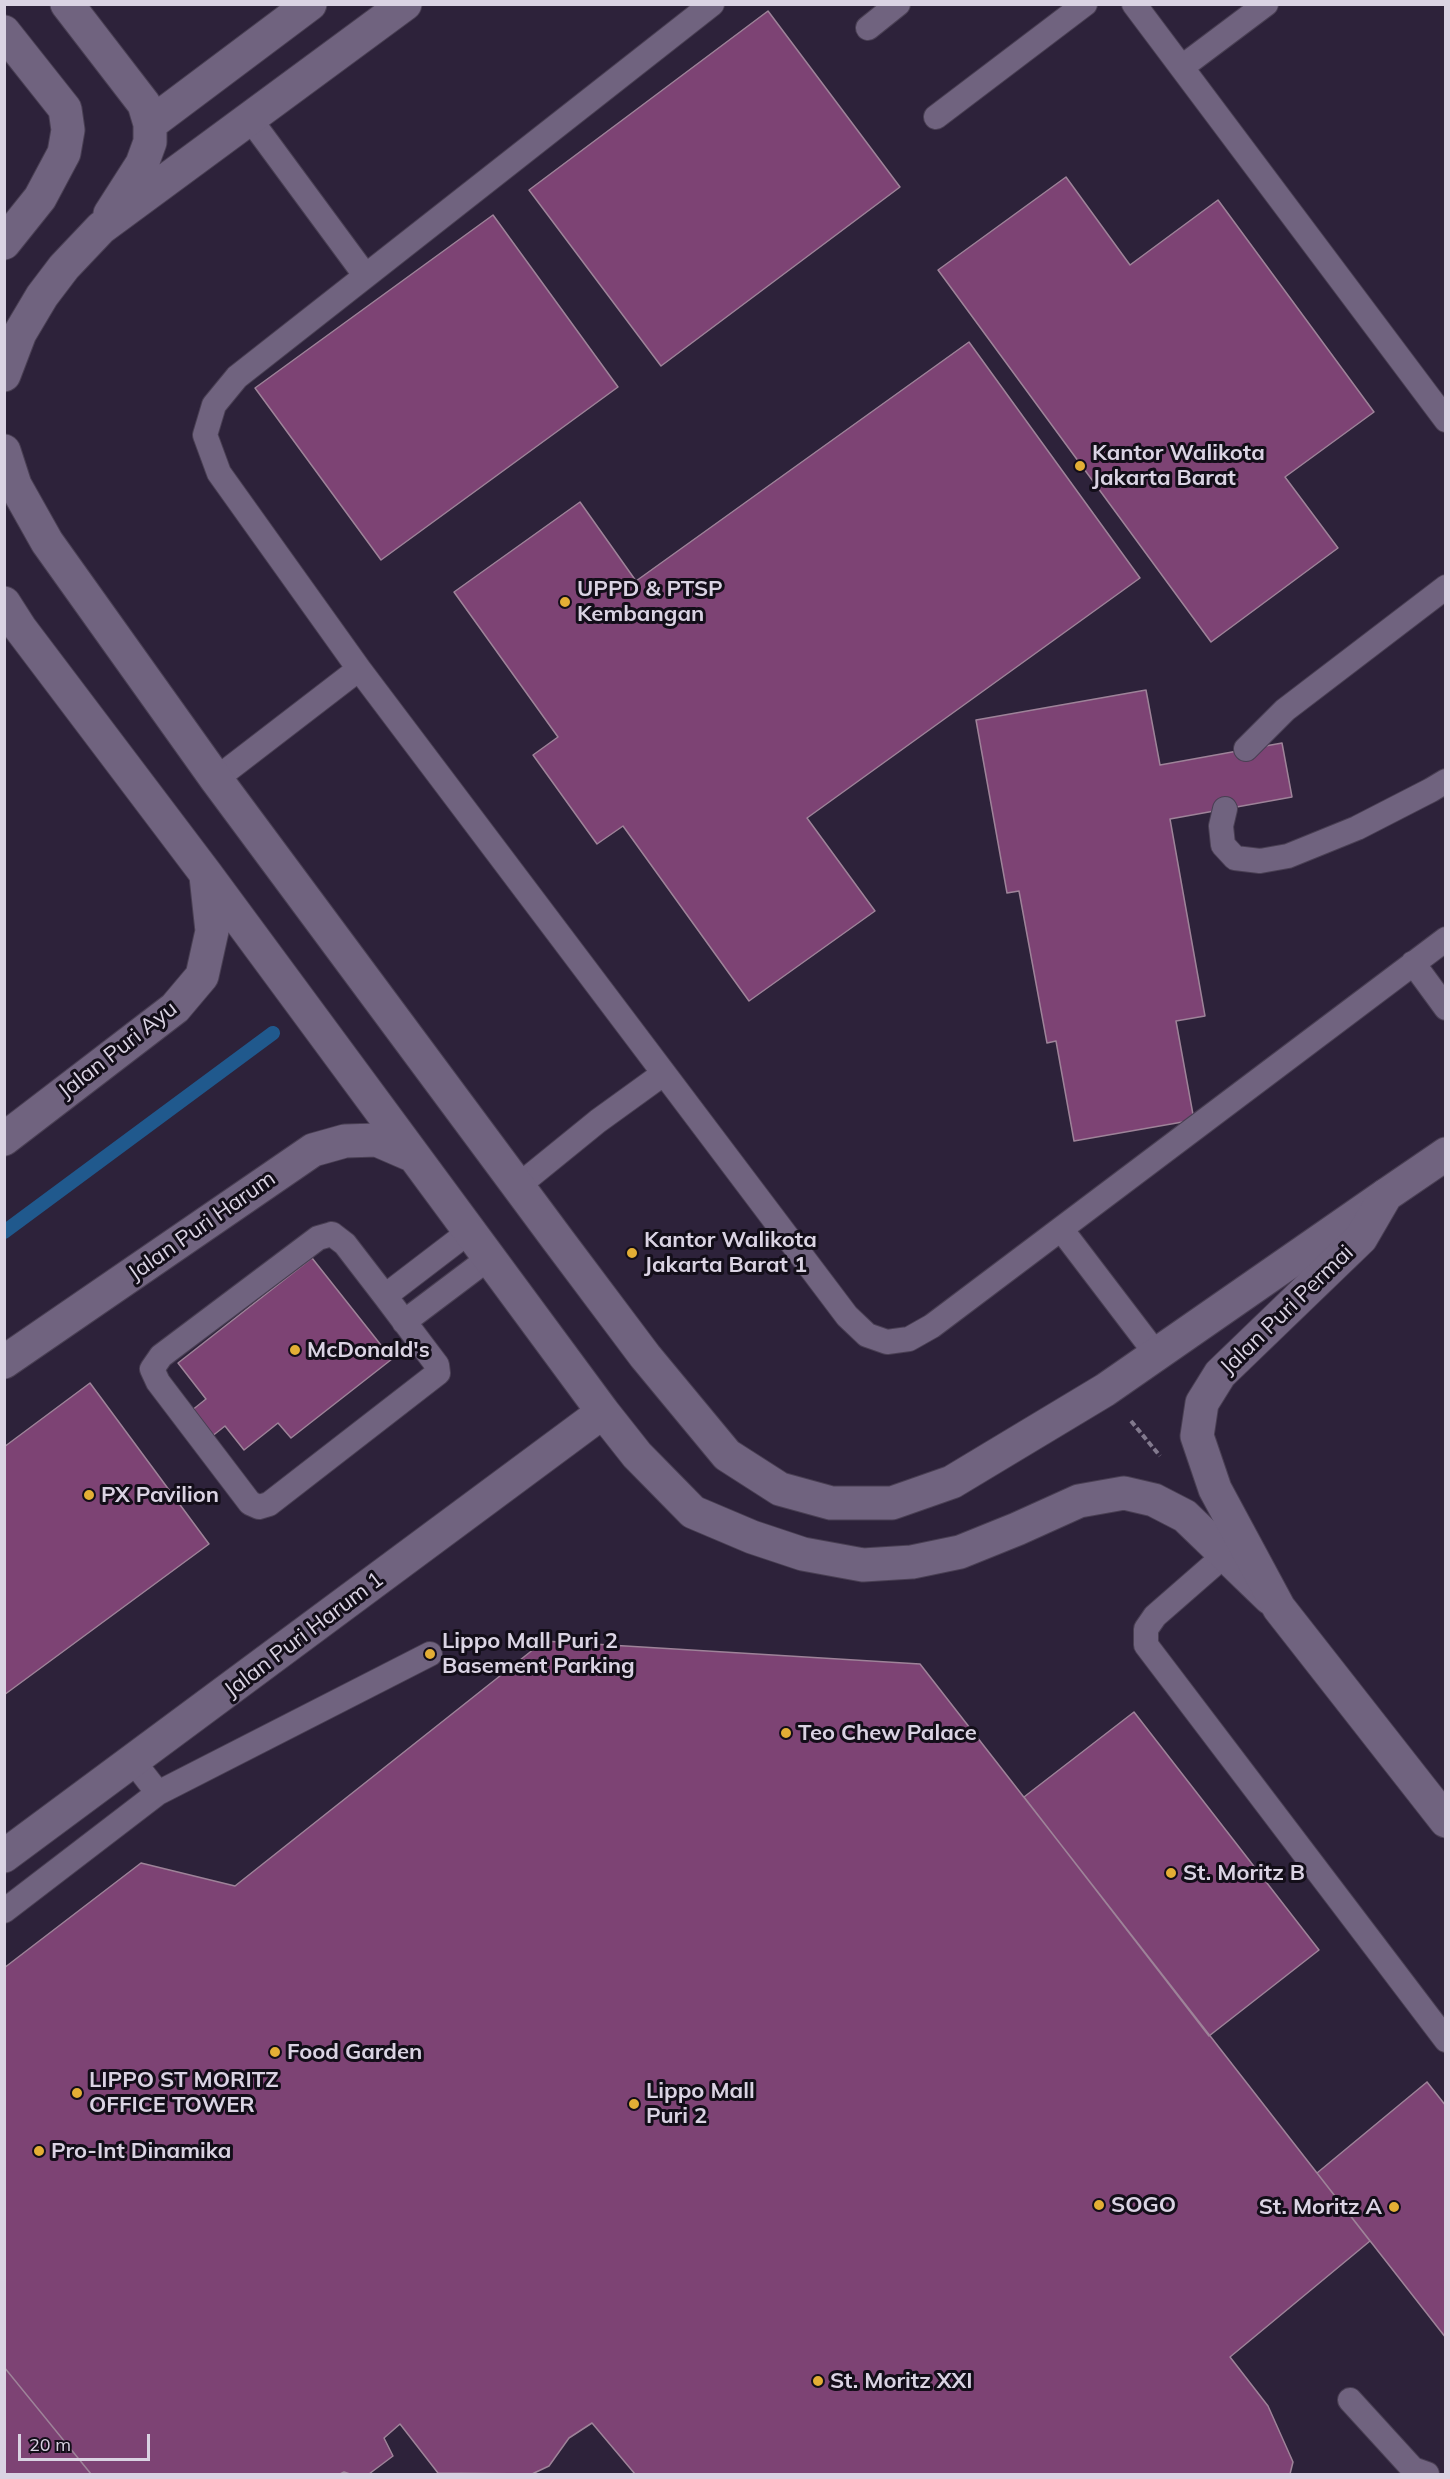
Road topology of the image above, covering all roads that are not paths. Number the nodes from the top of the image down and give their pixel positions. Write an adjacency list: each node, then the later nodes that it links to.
1 (67, 4): 13 (street)
2 (310, 4): 13 (street)
3 (405, 4): 14 (street)
4 (898, 4): 9 (lane)
5 (1085, 4): 12 (lane)
6 (1134, 4): 11 (lane)
7 (1266, 4): 11 (lane)
8 (703, 7): 17 (lane)
9 (868, 28)
10 (4, 32): 16 (street)
11 (1182, 67): 19 (lane)
12 (936, 117)
13 (150, 124): 15 (street)
14 (258, 131): 15 (street); 17 (lane)
15 (101, 228): 18 (street)
16 (4, 243)
17 (365, 275): 23 (lane)
18 (4, 375)
19 (1446, 420)
20 (4, 451): 25 (street)
21 (1446, 587): 24 (lane)
22 (10, 624): 28 (street)
23 (359, 669): 25 (lane); 32 (lane)
24 (1246, 749)
25 (216, 778): 36 (street)
26 (1446, 781): 27 (lane)
27 (1225, 809)
28 (206, 874): 33 (street, Jalan Puri Ayu); 35 (street)
29 (1446, 939): 30 (lane)
30 (1413, 963): 31 (lane); 38 (lane)
31 (1444, 1007)
32 (663, 1074): 36 (lane); 38 (lane)
33 (4, 1139)
34 (1446, 1154): 37 (street, Jalan Puri Permai)
35 (414, 1156): 39 (street); 44 (street, Jalan Puri Harum)
36 (526, 1179): 43 (street)
37 (1386, 1196): 43 (street); 47 (street, Jalan Puri Permai)
38 (1061, 1229): 43 (lane)
39 (470, 1232): 40 (street); 41 (lane)
40 (489, 1258): 42 (lane); 45 (street)
41 (385, 1296): 42 (lane); 42 (lane)
42 (404, 1322)
43 (1158, 1355)
44 (4, 1362)
45 (603, 1412): 46 (street); 49 (street, Jalan Puri Harum 1)
46 (1226, 1554): 47 (street); 54 (lane)
47 (1280, 1608): 51 (street, Jalan Puri Permai)
48 (430, 1654): 50 (lane)
49 (134, 1761): 50 (lane); 52 (street, Jalan Puri Harum 1)
50 (158, 1793): 53 (lane)
51 (1446, 1821)
52 (4, 1857)
53 (4, 1911)
54 (1446, 2040)
55 (1350, 2400): 56 (lane)
56 (1415, 2473)

